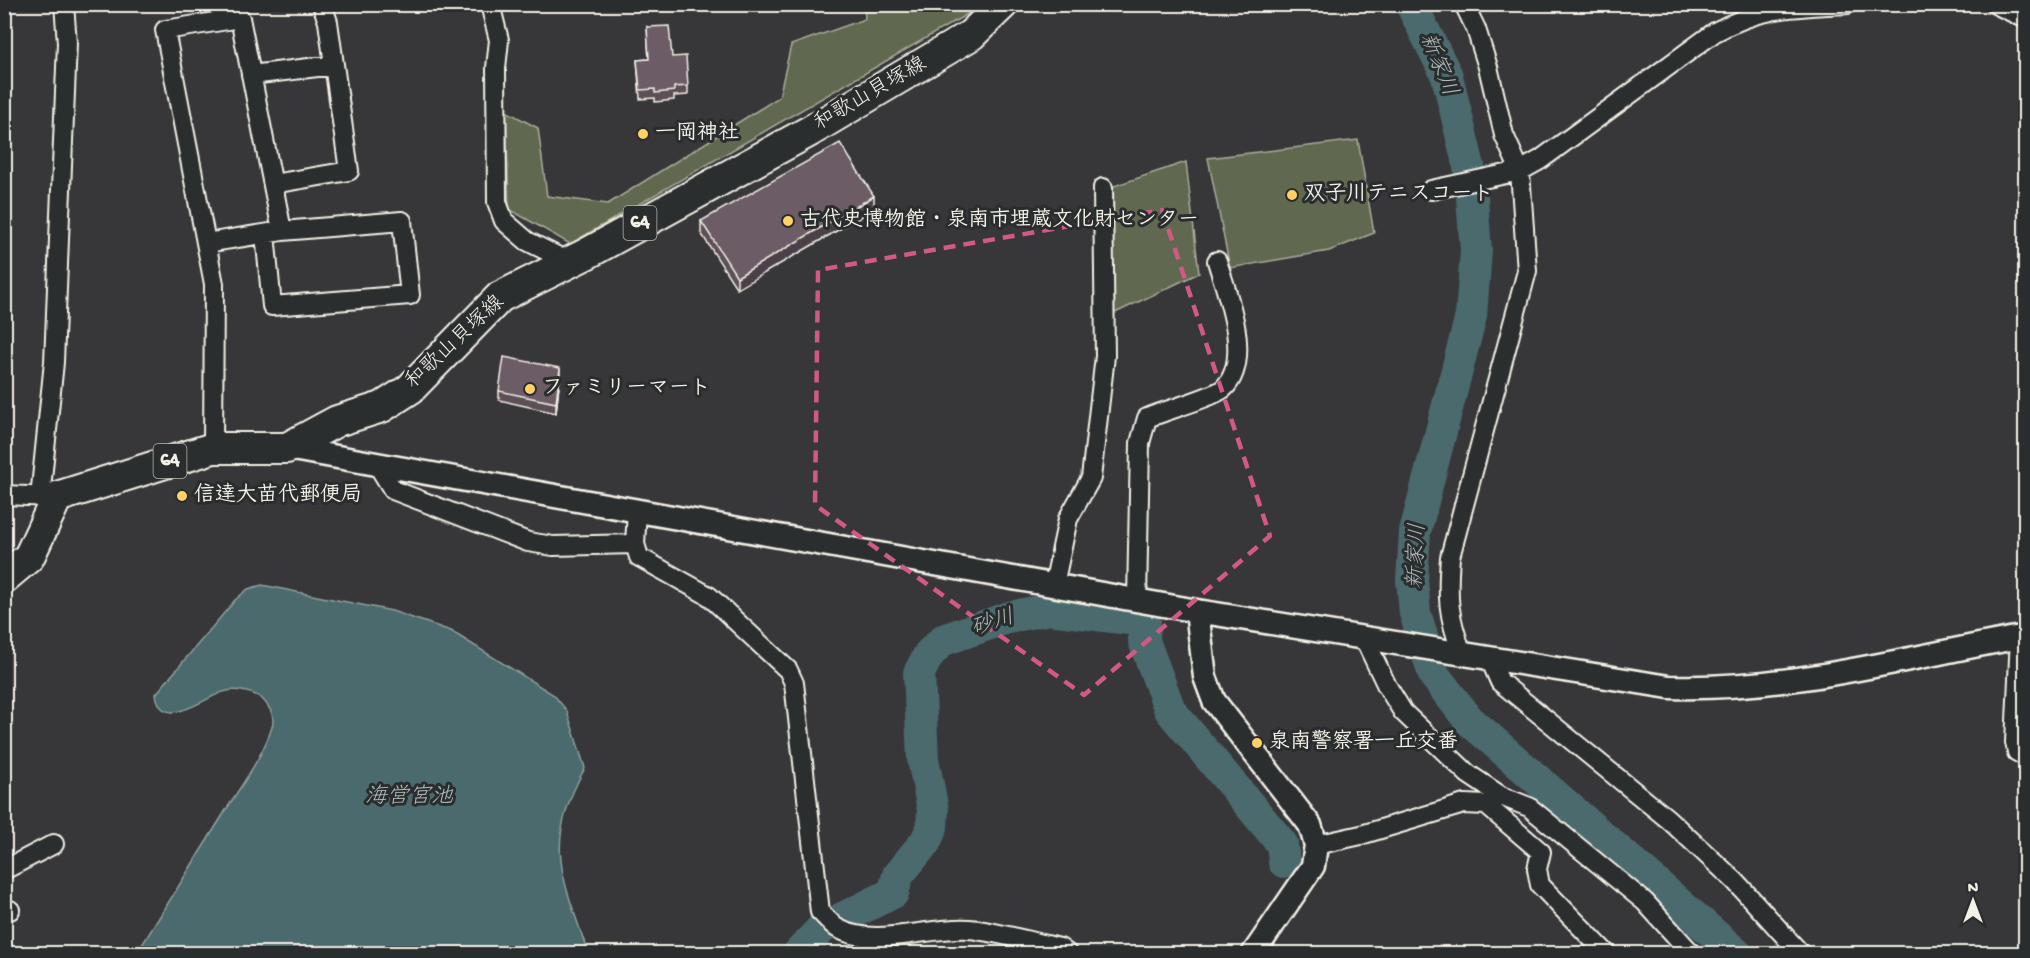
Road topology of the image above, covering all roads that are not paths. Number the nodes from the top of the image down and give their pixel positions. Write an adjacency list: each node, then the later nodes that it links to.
1 (64, 4): 23 (street)
2 (322, 4): 9 (street)
3 (490, 4): 18 (street)
4 (1003, 4): 18 (main road, 和歌山貝塚線 / 64)
5 (1464, 4): 11 (street)
6 (1848, 4): 11 (street)
7 (1995, 4): 8 (street)
8 (2025, 19)
9 (334, 65): 10 (street); 12 (street)
10 (251, 75): 12 (street); 16 (street)
11 (1520, 171): 14 (street); 32 (street)
12 (273, 184): 15 (street)
13 (1103, 188): 27 (street)
14 (1431, 190)
15 (274, 232): 15 (street); 16 (street)
16 (206, 243): 19 (street)
17 (1217, 261): 28 (street)
18 (569, 262): 20 (main road, 和歌山貝塚線 / 64)
19 (213, 448): 20 (main road, 和歌山貝塚線 / 64); 23 (main road, 和歌山貝塚線 / 64)
20 (287, 448): 21 (street)
21 (377, 464): 24 (street); 25 (street)
22 (4, 495): 23 (street)
23 (49, 498): 26 (main road)
24 (637, 512): 25 (street); 27 (street)
25 (635, 544): 38 (street)
26 (4, 578)
27 (1054, 585): 28 (street)
28 (1137, 600): 29 (street)
29 (1197, 611): 31 (street); 36 (street)
30 (2023, 637): 33 (street); 34 (street)
31 (1364, 638): 32 (street); 41 (street)
32 (1462, 653): 33 (street)
33 (1489, 657): 42 (street)
34 (2025, 757)
35 (54, 844): 37 (street)
36 (1316, 845): 39 (street); 40 (street)
37 (4, 870)
38 (1068, 954)
39 (1253, 954)
40 (1607, 954)
41 (1692, 954)
42 (1801, 954)

